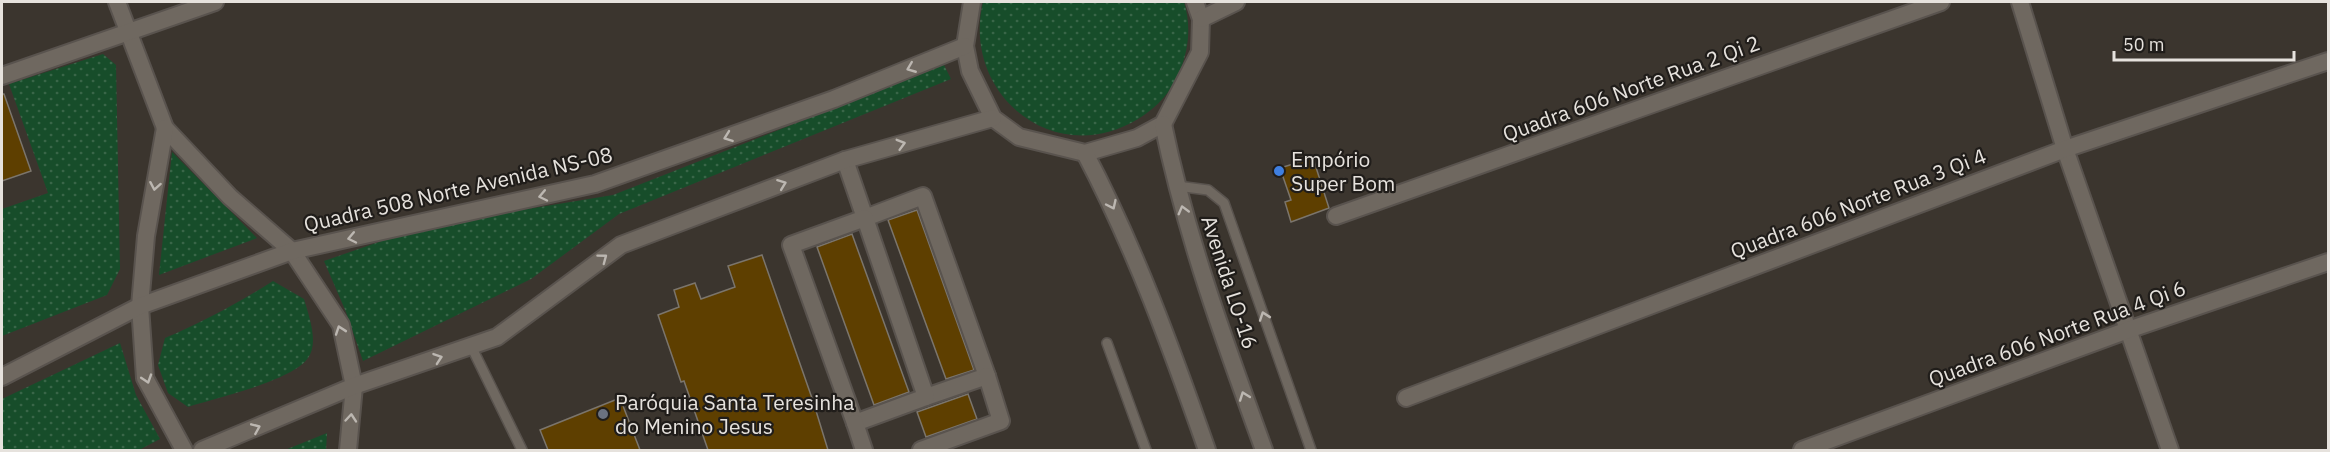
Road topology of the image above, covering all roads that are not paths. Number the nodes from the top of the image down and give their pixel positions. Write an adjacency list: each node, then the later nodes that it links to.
1 (117, 2): 9 (street)
2 (215, 2): 9 (street)
3 (972, 2): 10 (street)
4 (1195, 2): 8 (street)
5 (1236, 2): 8 (street)
6 (1941, 2): 20 (street, Quadra 606 Norte Rua 2 Qi 2)
7 (2020, 2): 16 (street)
8 (1201, 19): 14 (street)
9 (129, 32): 12 (street); 15 (street)
10 (965, 46): 13 (street); 22 (street, Quadra 508 Norte Avenida NS-08, one-way to 22)
11 (2328, 61): 16 (street, Quadra 606 Norte Rua 3 Qi 4)
12 (2, 76)
13 (993, 118): 17 (street); 18 (street, one-way to 13)
14 (1163, 124): 17 (street); 19 (street, Avenida LO-16)
15 (165, 128): 22 (street); 24 (street, one-way to 24)
16 (2065, 149): 25 (street); 32 (street, Quadra 606 Norte Rua 3 Qi 4)
17 (1085, 153): 41 (street, one-way to 41)
18 (845, 160): 21 (street); 27 (street, one-way to 18)
19 (1177, 186): 42 (street, Avenida LO-16, one-way to 19); 43 (lane, one-way to 19)
20 (1336, 216)
21 (865, 218): 28 (street); 31 (street); 33 (street)
22 (292, 251): 24 (street, Quadra 508 Norte Avenida NS-08); 30 (street, one-way to 22)
23 (2328, 262): 25 (street, Quadra 606 Norte Rua 4 Qi 6)
24 (140, 306): 29 (street, Quadra 508 Norte Avenida NS-08); 34 (street, one-way to 34)
25 (2128, 330): 44 (street, Quadra 606 Norte Rua 4 Qi 6); 45 (street)
26 (1107, 343): 40 (lane)
27 (471, 346): 30 (street, one-way to 27); 37 (lane)
28 (987, 376): 31 (street); 39 (street)
29 (2, 377)
30 (354, 386): 35 (street, one-way to 30); 36 (street, one-way to 30)
31 (926, 397): 33 (street)
32 (1406, 398)
33 (855, 423): 38 (street)
34 (184, 450)
35 (202, 450)
36 (348, 450)
37 (522, 450)
38 (864, 450)
39 (921, 450)
40 (1146, 450)
41 (1207, 450)
42 (1264, 450)
43 (1311, 450)
44 (1802, 450)
45 (2170, 450)

